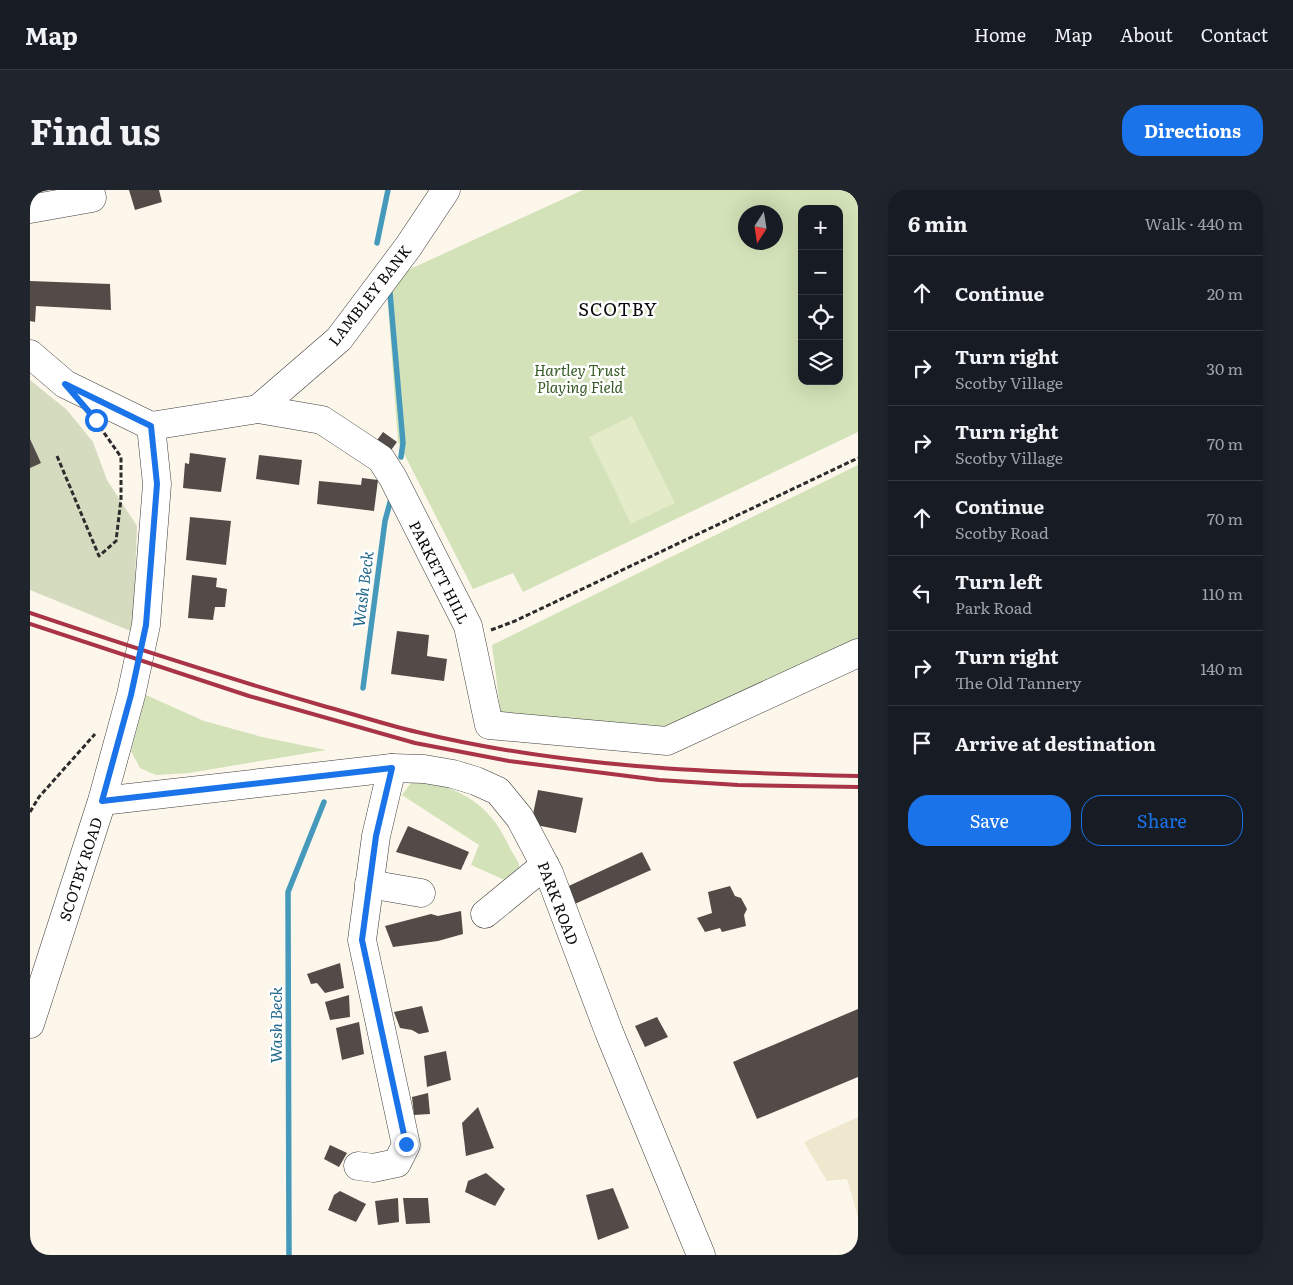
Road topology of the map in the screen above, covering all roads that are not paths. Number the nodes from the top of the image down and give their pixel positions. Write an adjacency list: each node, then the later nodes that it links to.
1 (90, 190): 3 (street)
2 (446, 190): 5 (street, LAMBLEY BANK)
3 (41, 202)
4 (30, 354): 6 (street)
5 (258, 409): 6 (street, PARKETT HILL); 7 (street, PARKETT HILL)
6 (151, 426): 9 (street, SCOTBY ROAD)
7 (858, 653)
8 (392, 768): 9 (street, PARK ROAD); 10 (street, PARK ROAD); 11 (street)
9 (102, 801): 14 (street, SCOTBY ROAD)
10 (545, 866): 13 (street); 16 (street, PARK ROAD)
11 (369, 884): 12 (street); 15 (street)
12 (421, 893)
13 (485, 914)
14 (30, 1024)
15 (358, 1166)
16 (701, 1255)

